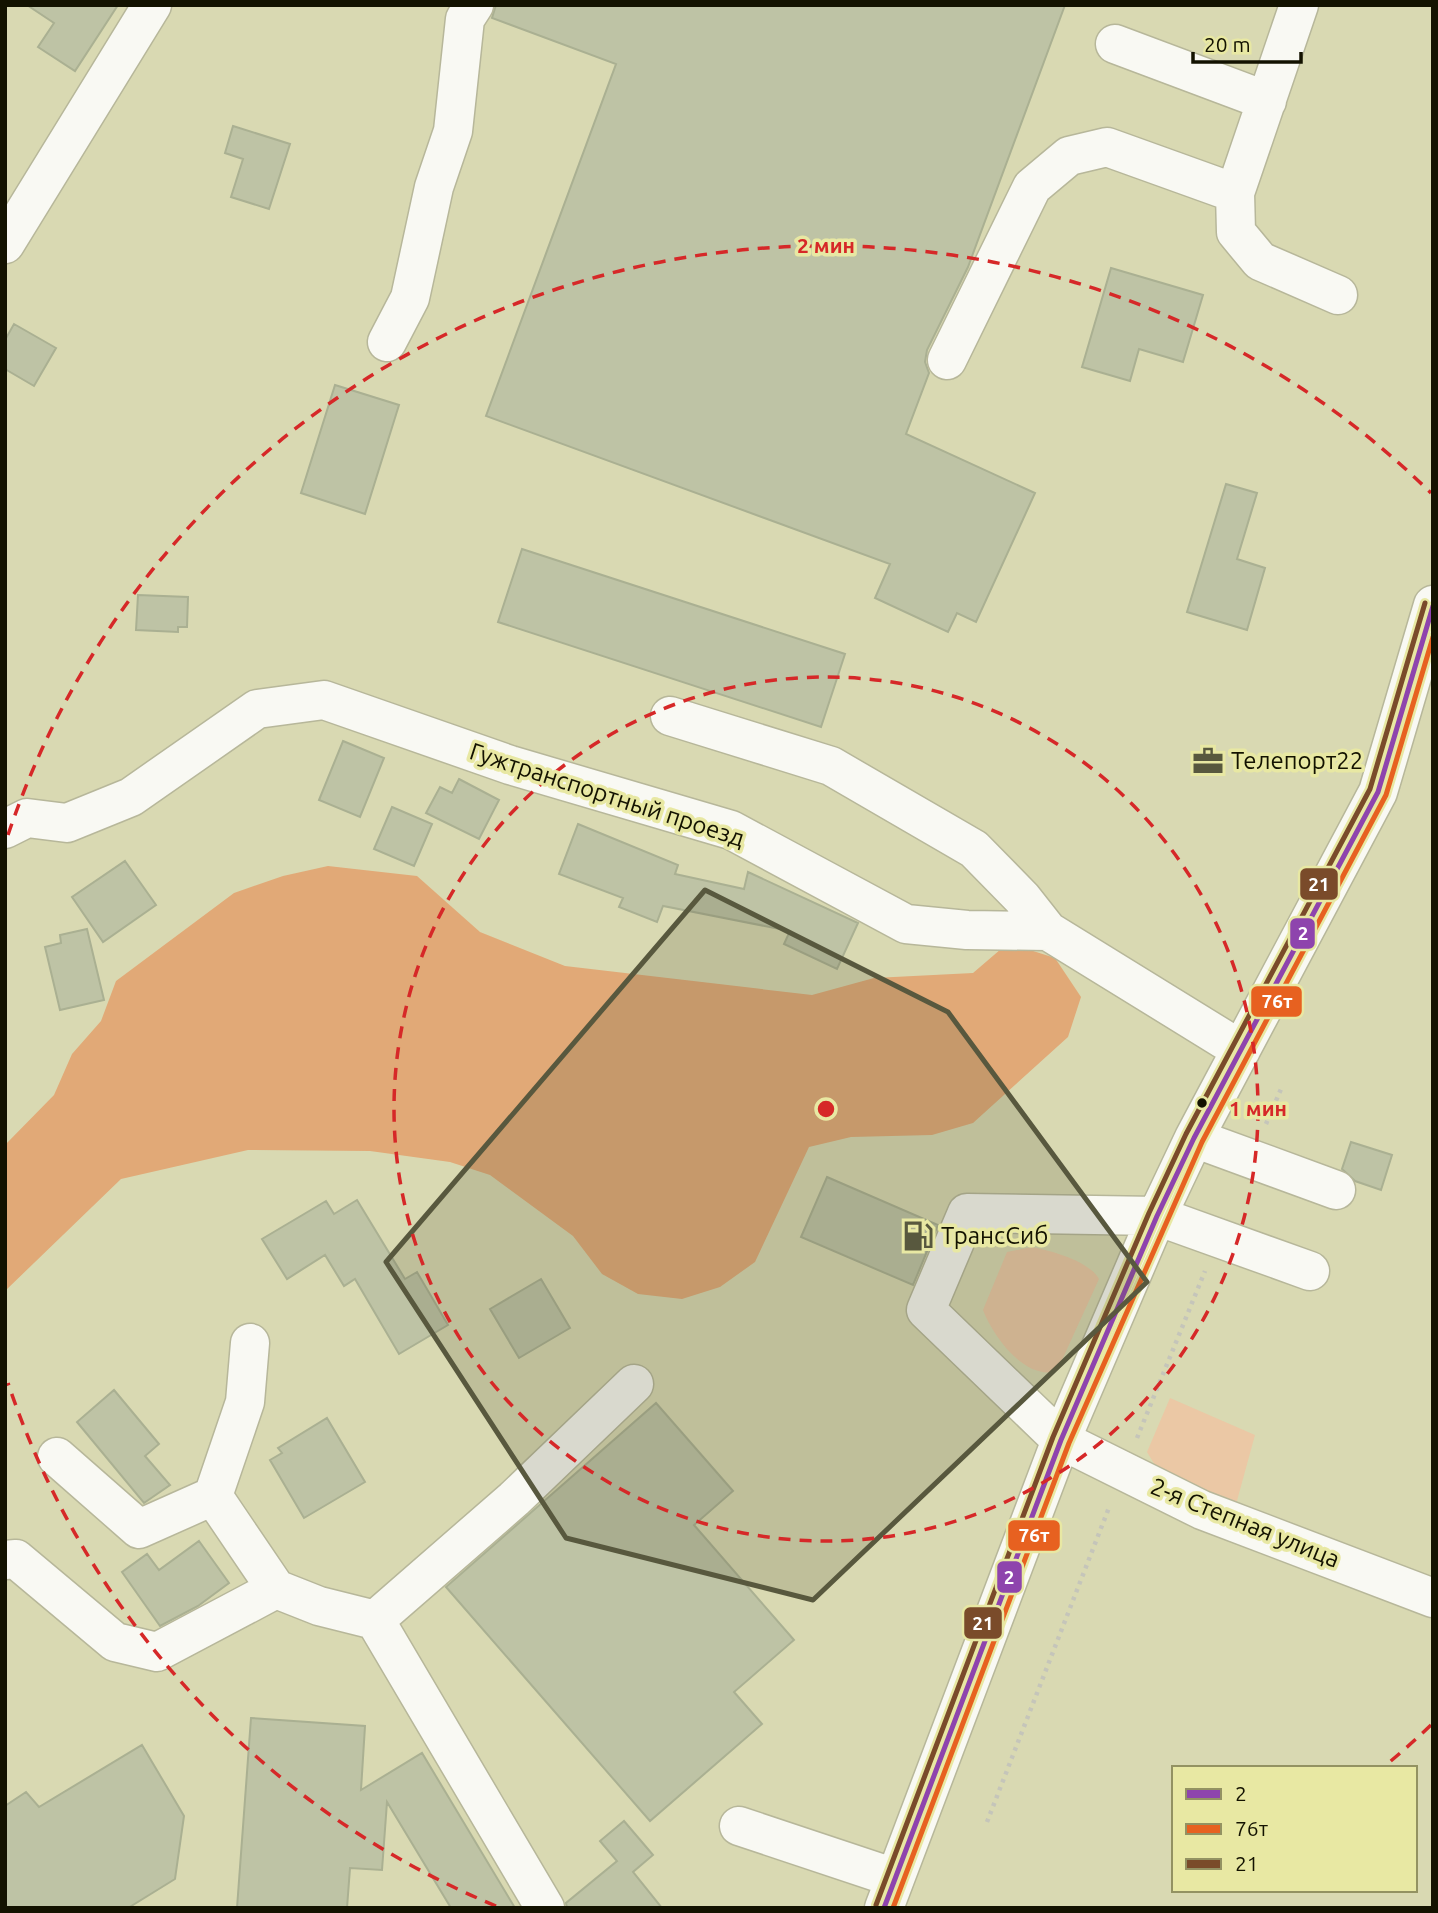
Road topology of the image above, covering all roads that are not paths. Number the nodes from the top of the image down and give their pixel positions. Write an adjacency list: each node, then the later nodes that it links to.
1 (152, 5): 7 (street)
2 (474, 5): 9 (street)
3 (1299, 5): 5 (street)
4 (1115, 44): 5 (street)
5 (1267, 100): 6 (street)
6 (1236, 193): 8 (street); 10 (street)
7 (5, 244)
8 (1338, 295)
9 (387, 342)
10 (947, 360)
11 (1433, 605): 15 (street)
12 (670, 716): 14 (street)
13 (12, 817): 14 (street, Гужтранспортный проезд)
14 (1048, 931): 15 (street)
15 (1241, 1050): 16 (street)
16 (1194, 1138): 17 (street); 18 (street)
17 (1336, 1190)
18 (1157, 1216): 19 (street); 22 (street); 22 (street, 2-я Степная улица)
19 (1310, 1271)
20 (250, 1343): 24 (street)
21 (634, 1384): 28 (street)
22 (1061, 1440): 27 (street, 2-я Степная улица); 30 (street)
23 (57, 1457): 24 (street)
24 (213, 1496): 26 (street)
25 (5, 1560): 26 (street)
26 (276, 1589): 28 (street)
27 (1433, 1598)
28 (375, 1620): 31 (street)
29 (739, 1826): 30 (street)
30 (890, 1893)
31 (545, 1908)

